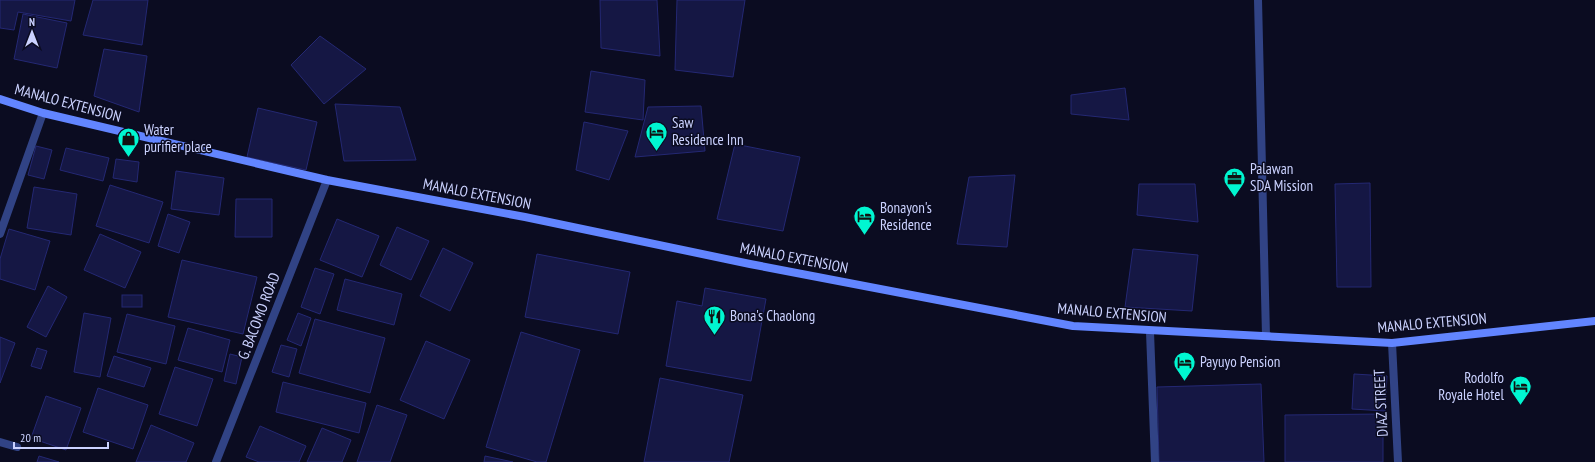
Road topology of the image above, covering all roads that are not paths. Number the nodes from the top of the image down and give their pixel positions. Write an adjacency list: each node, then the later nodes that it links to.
1 (1258, 0): 8 (street)
2 (0, 99): 3 (street, MANALO EXTENSION)
3 (43, 113): 4 (street, MANALO EXTENSION); 5 (street)
4 (327, 180): 7 (street, MANALO EXTENSION); 12 (street, G. BACOMO ROAD)
5 (0, 234)
6 (1595, 321): 9 (street, MANALO EXTENSION)
7 (1150, 332): 8 (street, MANALO EXTENSION); 13 (street)
8 (1266, 336): 9 (street, MANALO EXTENSION)
9 (1392, 343): 14 (street, DIAZ STREET)
10 (0, 442): 11 (street)
11 (16, 447)
12 (216, 462)
13 (1155, 462)
14 (1398, 462)

